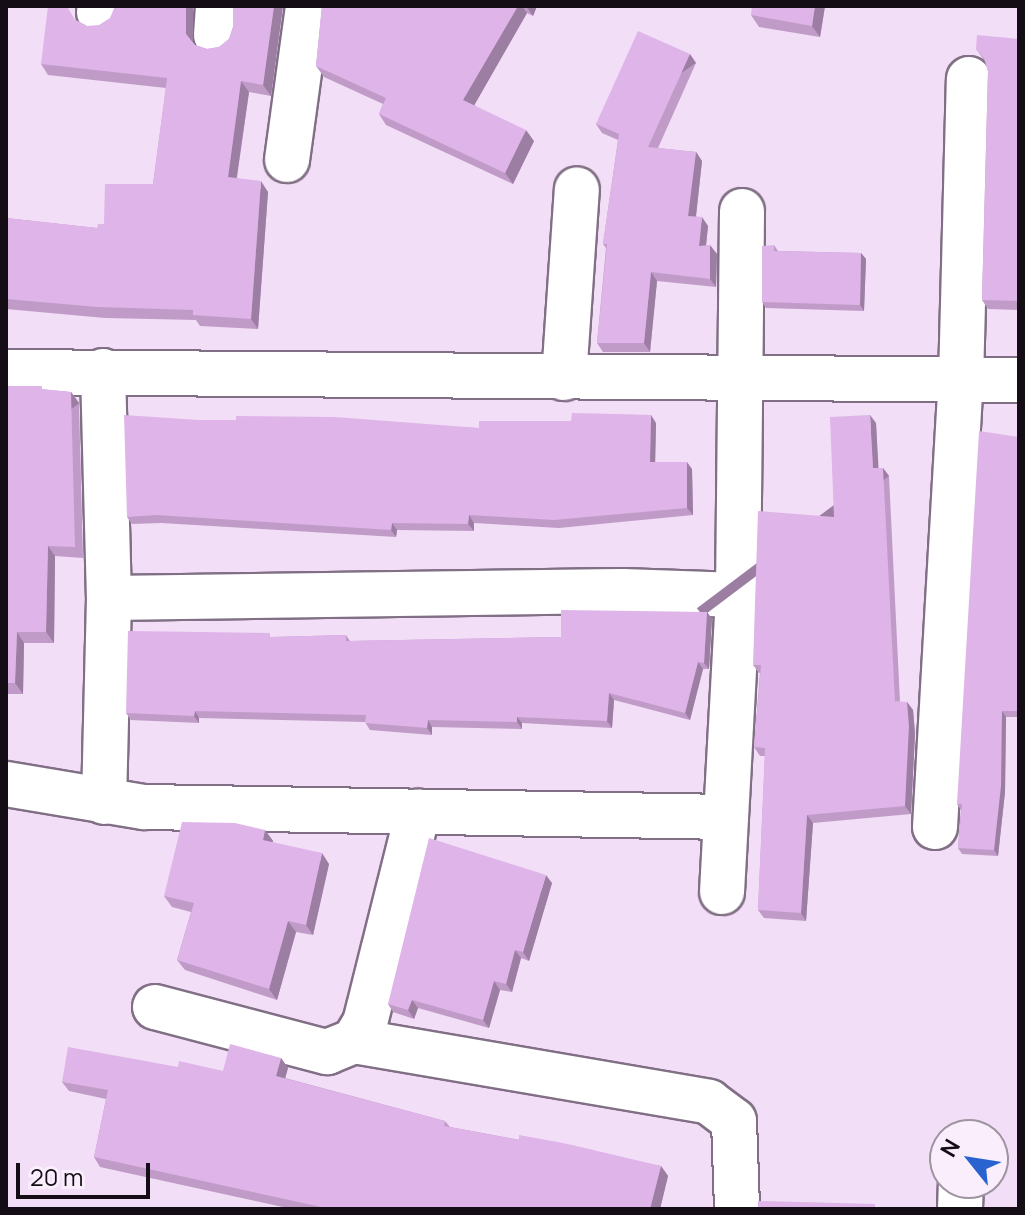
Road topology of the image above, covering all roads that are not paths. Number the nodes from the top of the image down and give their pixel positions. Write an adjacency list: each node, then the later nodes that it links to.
1 (308, 6): 3 (street)
2 (969, 79): 10 (street)
3 (287, 160)
4 (577, 189): 9 (street)
5 (742, 211): 8 (street)
6 (103, 371): 7 (street); 9 (street); 13 (street)
7 (6, 372)
8 (738, 377): 9 (street); 10 (street); 12 (street)
9 (564, 378)
10 (961, 380): 11 (street); 18 (street)
11 (1019, 380)
12 (738, 595): 13 (street); 17 (street)
13 (109, 598): 15 (street)
14 (6, 784): 15 (street)
15 (104, 802): 16 (street)
16 (418, 812): 17 (street); 21 (street)
17 (726, 817): 19 (street)
18 (935, 827)
19 (722, 892)
20 (155, 1007): 21 (street)
21 (354, 1041): 22 (street)
22 (737, 1209)

